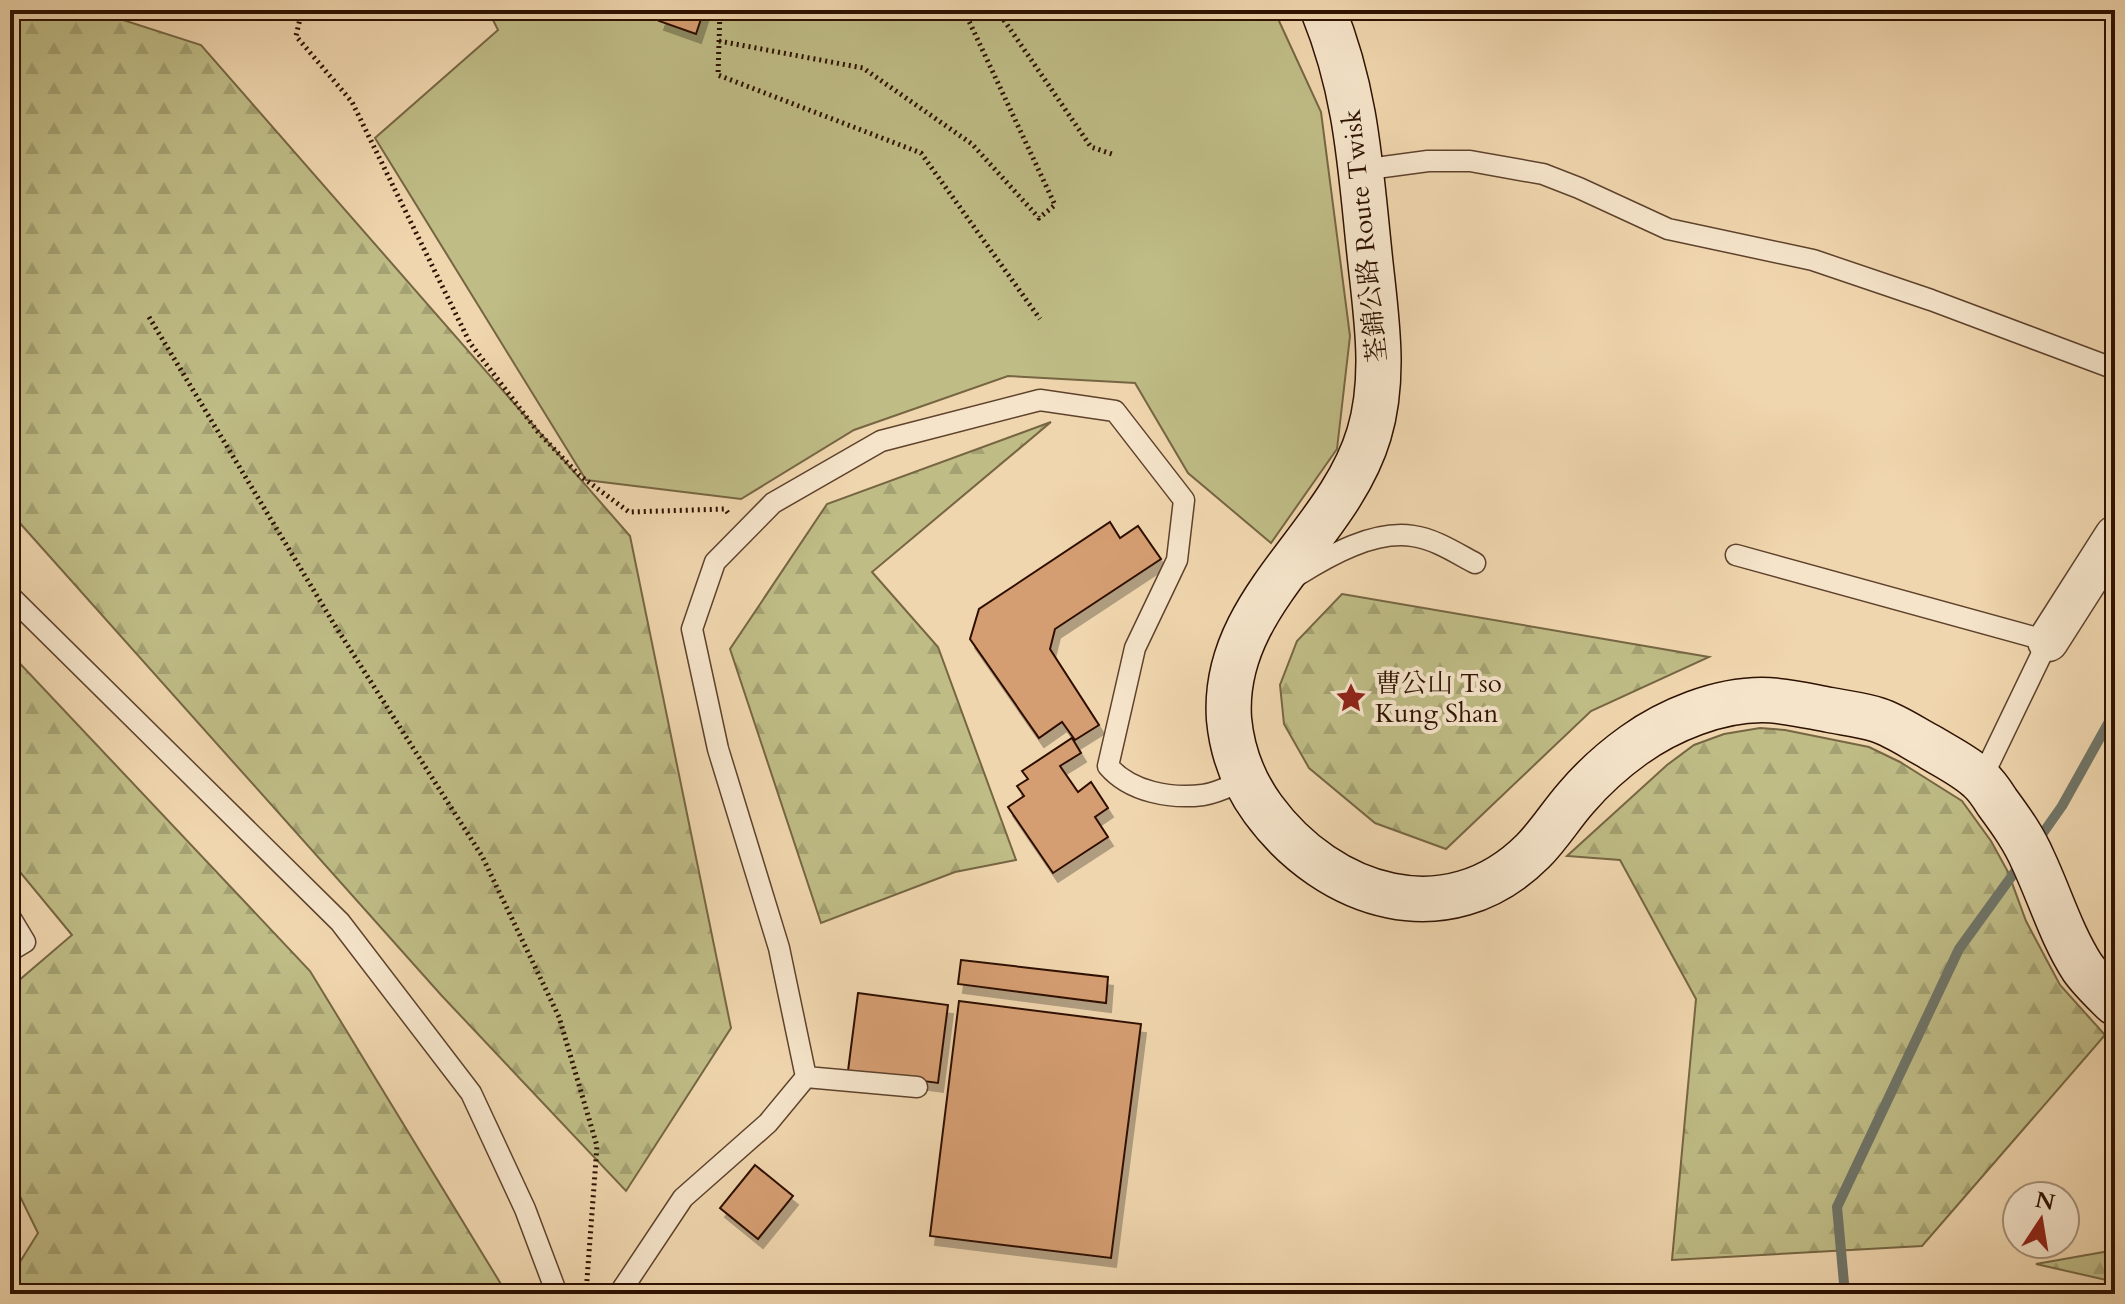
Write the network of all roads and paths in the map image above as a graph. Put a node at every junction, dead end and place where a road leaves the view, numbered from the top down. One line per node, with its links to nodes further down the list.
1 (302, 10): 12 (path)
2 (720, 10): 6 (path)
3 (972, 10): 6 (path)
4 (997, 10): 7 (path)
5 (1323, 10): 8 (main road, 荃錦公路 Route Twisk)
6 (719, 41): 10 (path)
7 (1115, 155)
8 (1361, 170): 11 (lane); 16 (main road, 荃錦公路 Route Twisk)
9 (149, 317): 27 (path)
10 (1040, 319)
11 (2115, 369)
12 (735, 521)
13 (2115, 536): 18 (street)
14 (1736, 555): 18 (lane)
15 (1475, 563): 16 (lane)
16 (1270, 592): 19 (main road, 荃錦公路 Route Twisk)
17 (10, 596): 26 (lane)
18 (2048, 641): 20 (lane)
19 (1246, 779): 20 (main road, 荃錦公路 Route Twisk); 24 (lane)
20 (1981, 780): 23 (main road, 荃錦公路 Route Twisk)
21 (10, 917): 22 (lane)
22 (10, 951)
23 (2115, 1003)
24 (806, 1077): 25 (lane); 28 (lane)
25 (917, 1087)
26 (557, 1294)
27 (586, 1294)
28 (619, 1294)

